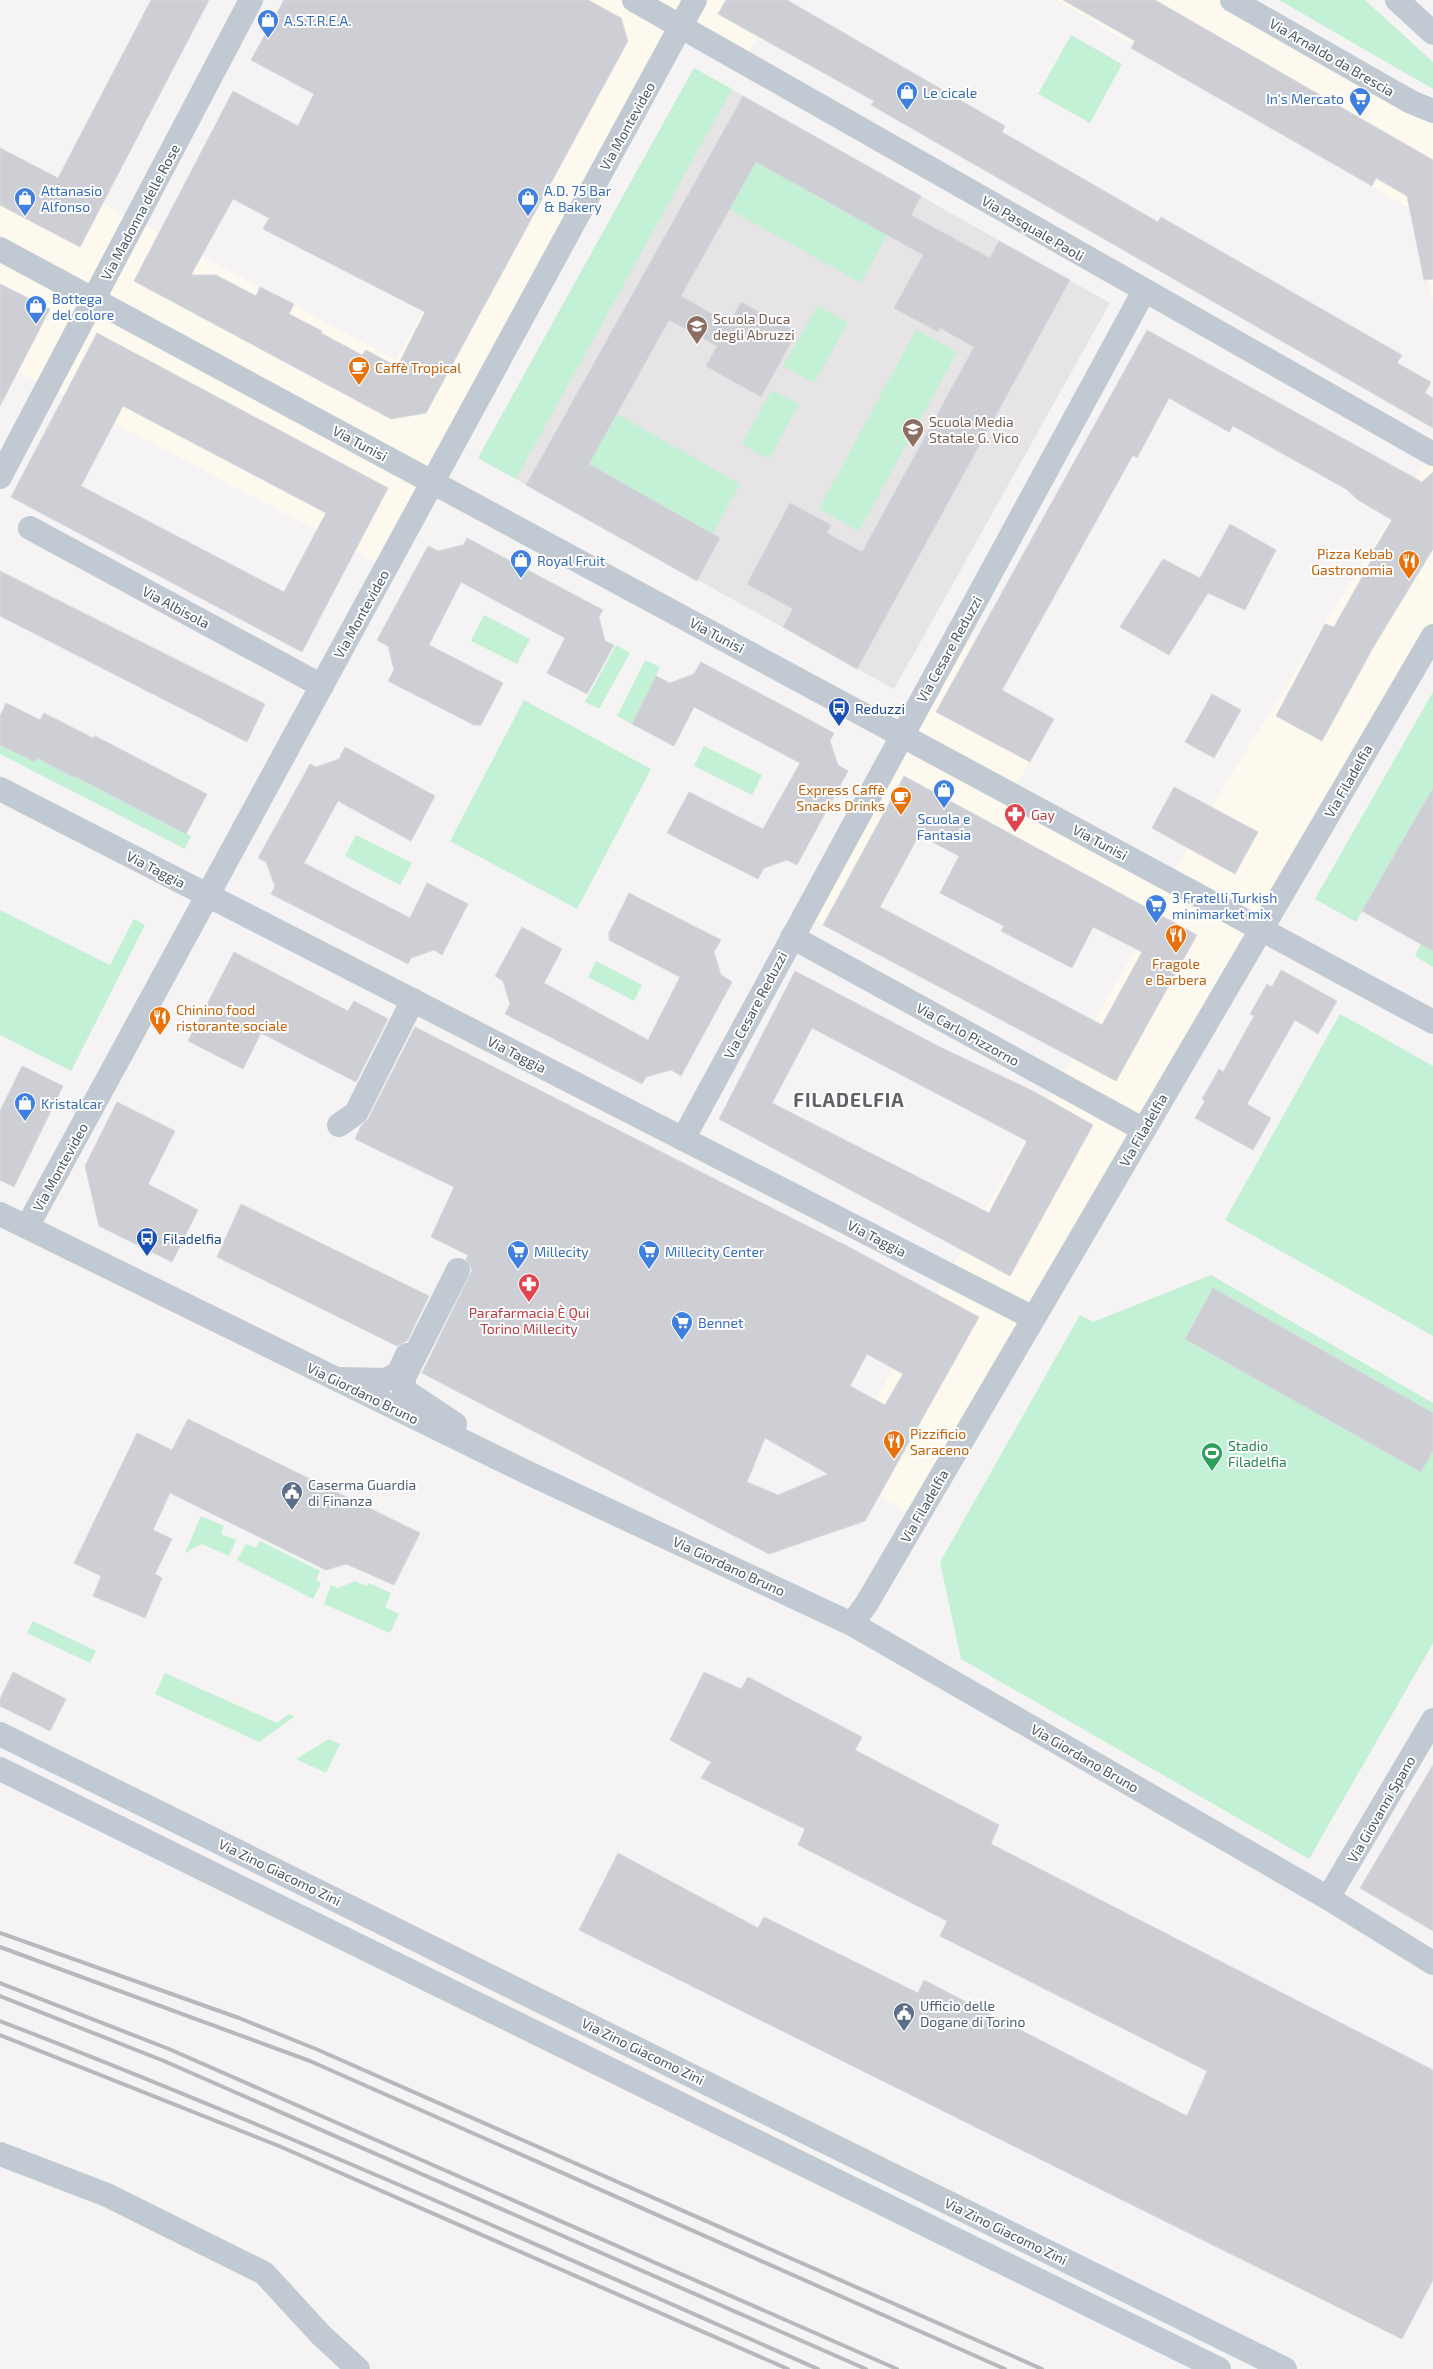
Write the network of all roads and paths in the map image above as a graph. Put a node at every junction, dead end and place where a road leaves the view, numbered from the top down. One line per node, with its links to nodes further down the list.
1 (251, 0): 11 (street, Via Madonna delle Rose)
2 (634, 0): 6 (street, Via Pasquale Paoli)
3 (695, 0): 6 (street, Via Montevideo)
4 (1232, 0): 8 (street, Via Arnaldo da Brescia)
5 (1397, 0): 7 (street)
6 (681, 27): 10 (street, Via Pasquale Paoli); 14 (street, Via Montevideo)
7 (1433, 33)
8 (1433, 111)
9 (0, 249): 11 (street, Via Tunisi)
10 (1144, 291): 12 (street, Via Pasquale Paoli); 18 (street, Via Cesare Reduzzi)
11 (93, 300): 13 (street, Via Madonna delle Rose); 14 (street, Via Tunisi)
12 (1433, 454)
13 (0, 477)
14 (433, 482): 17 (street, Via Montevideo); 18 (street, Via Tunisi)
15 (30, 528): 17 (street, Via Albisola)
16 (1430, 646): 21 (street, Via Filadelfia)
17 (322, 686): 20 (street, Via Montevideo)
18 (902, 735): 21 (street, Via Tunisi); 22 (street, Via Cesare Reduzzi)
19 (0, 789): 20 (street, Via Taggia)
20 (208, 896): 23 (street, Via Taggia); 29 (street, Via Montevideo)
21 (1261, 930): 24 (street, Via Tunisi); 26 (street, Via Filadelfia)
22 (792, 937): 26 (street, Via Carlo Pizzorno); 27 (street, Via Cesare Reduzzi)
23 (413, 1000): 25 (street); 27 (street, Via Taggia)
24 (1433, 1022)
25 (339, 1125)
26 (1144, 1130): 30 (street, Via Filadelfia)
27 (683, 1139): 30 (street, Via Taggia)
28 (0, 1214): 29 (street, Via Giordano Bruno)
29 (27, 1227): 31 (street, Via Giordano Bruno)
30 (1033, 1318): 33 (street, Via Filadelfia)
31 (333, 1378): 32 (street, Via Giordano Bruno); 32 (street)
32 (468, 1444): 33 (street, Via Giordano Bruno)
33 (852, 1624): 37 (street, Via Giordano Bruno)
34 (1433, 1720): 37 (street, Via Giovanni Spano)
35 (0, 1734): 42 (street, Via Zino Giacomo Zini)
36 (0, 1768): 41 (street, Via Zino Giacomo Zini)
37 (1328, 1898): 38 (street, Via Giordano Bruno)
38 (1433, 1963)
39 (0, 2154): 40 (street)
40 (358, 2369)
41 (1219, 2369)
42 (1285, 2369)

